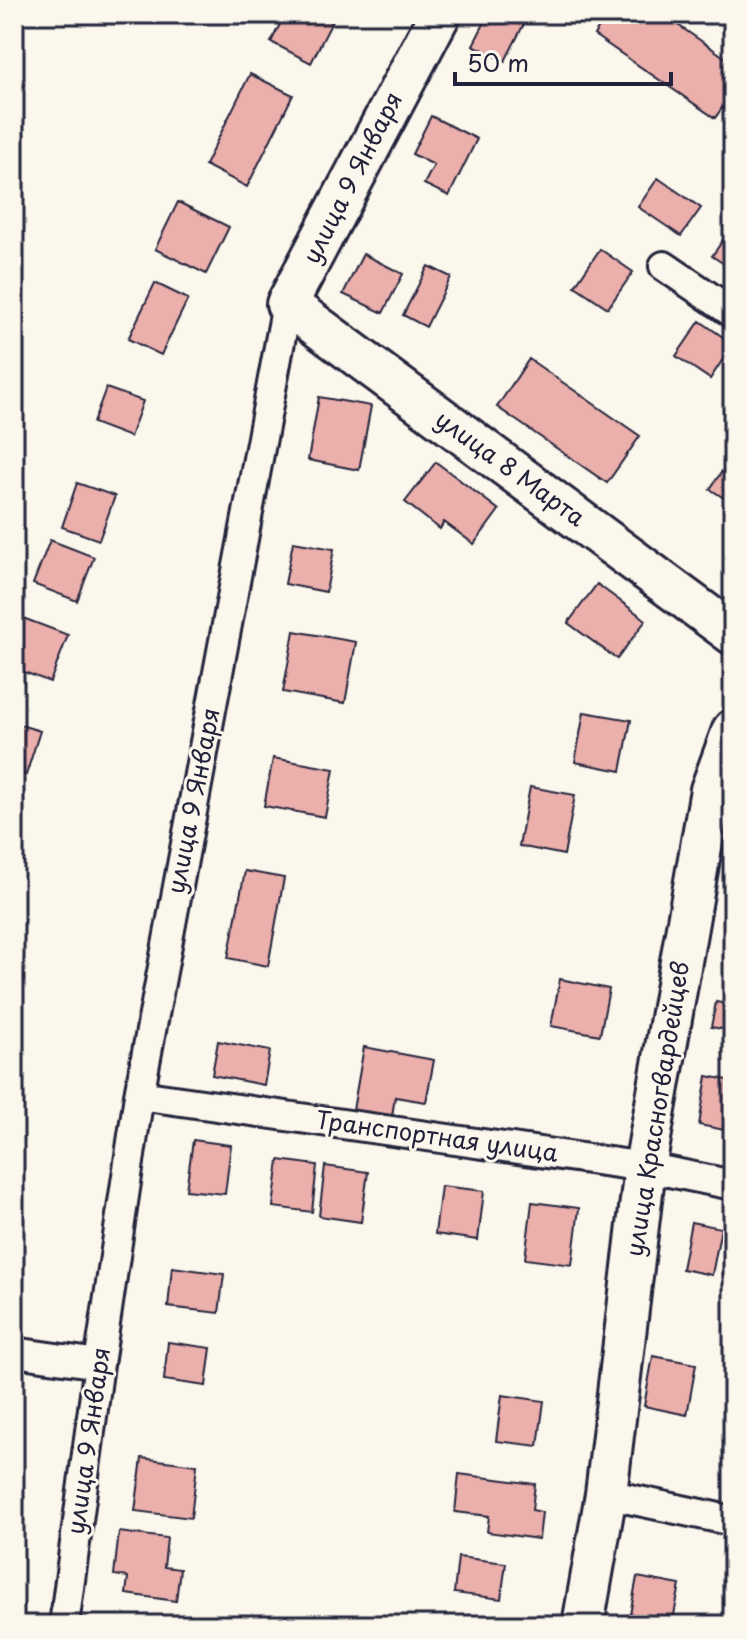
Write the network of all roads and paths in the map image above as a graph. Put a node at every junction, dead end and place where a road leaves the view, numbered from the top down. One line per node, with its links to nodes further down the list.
1 (440, 14): 3 (street, улица 9 Января)
2 (664, 266): 4 (street)
3 (287, 304): 5 (street, улица 8 Марта); 7 (street, улица 9 Января)
4 (733, 313)
5 (733, 634)
6 (733, 730): 8 (street, улица Красногвардейцев)
7 (139, 1095): 8 (street, Транспортная улица); 11 (street, улица 9 Января)
8 (645, 1167): 9 (street, Транспортная улица); 12 (street, улица Красногвардейцев)
9 (733, 1185)
10 (14, 1352): 11 (street)
11 (99, 1364): 14 (street, улица 9 Января)
12 (606, 1494): 13 (street); 15 (street, улица Красногвардейцев)
13 (733, 1521)
14 (64, 1625)
15 (583, 1625)

